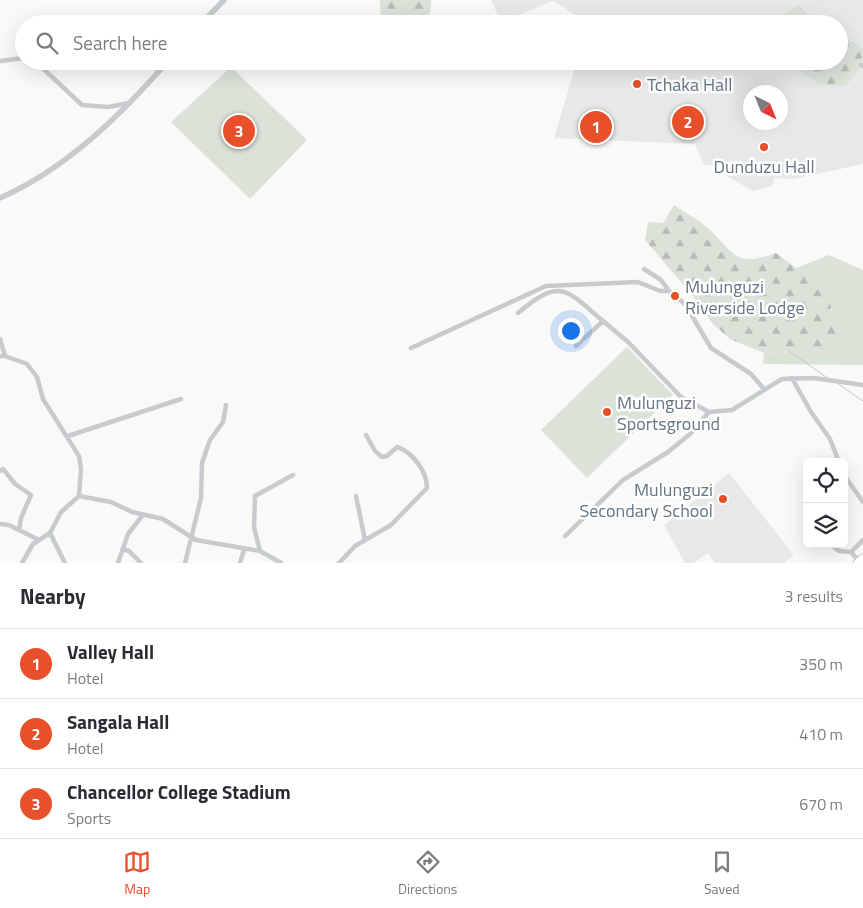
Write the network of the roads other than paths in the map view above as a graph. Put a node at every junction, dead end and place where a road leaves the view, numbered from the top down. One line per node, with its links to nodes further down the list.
1 (224, 0): 2 (street)
2 (210, 15)
3 (15, 59): 4 (street)
4 (0, 61)
5 (45, 70): 7 (street)
6 (160, 70): 7 (street)
7 (133, 102): 8 (street)
8 (0, 198)
9 (644, 269): 10 (street)
10 (670, 291): 15 (street); 19 (street)
11 (518, 313): 12 (street)
12 (603, 321): 14 (street); 22 (street)
13 (0, 339): 16 (street)
14 (576, 346)
15 (412, 348)
16 (2, 356): 24 (street)
17 (792, 378): 18 (street); 19 (street); 25 (street)
18 (863, 385)
19 (764, 389): 22 (street)
20 (181, 399): 24 (street)
21 (226, 405): 37 (street)
22 (709, 412): 36 (street)
23 (366, 435): 39 (street)
24 (68, 436): 29 (street)
25 (837, 458)
26 (1, 469): 34 (street)
27 (293, 475): 44 (street)
28 (848, 481): 31 (street)
29 (79, 496): 32 (street); 35 (street)
30 (356, 496): 39 (street)
31 (863, 502)
32 (142, 516): 37 (street); 42 (street)
33 (0, 524): 34 (street)
34 (19, 530): 38 (street)
35 (50, 533): 38 (street); 48 (street)
36 (565, 536)
37 (192, 538): 43 (street); 51 (street)
38 (39, 540): 47 (street)
39 (365, 540): 54 (street)
40 (863, 540): 45 (street)
41 (835, 548): 45 (street)
42 (123, 549): 49 (street); 50 (street)
43 (244, 550): 44 (street); 52 (street)
44 (260, 551): 53 (street)
45 (851, 552): 46 (street)
46 (860, 561)
47 (22, 563)
48 (66, 563)
49 (118, 563)
50 (141, 563)
51 (185, 563)
52 (240, 563)
53 (280, 563)
54 (339, 563)

